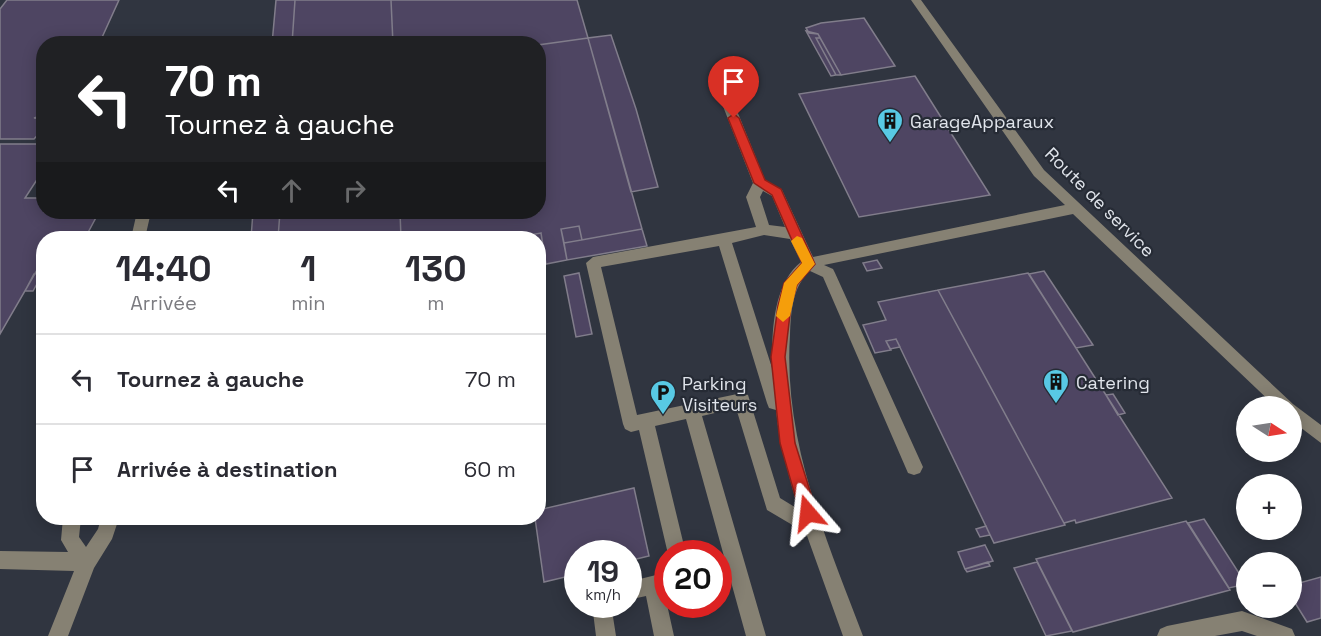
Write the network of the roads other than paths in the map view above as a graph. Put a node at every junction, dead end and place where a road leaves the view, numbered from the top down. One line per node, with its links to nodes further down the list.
1 (916, 0): 4 (street, Route de service)
2 (725, 96): 3 (street)
3 (760, 183): 5 (street); 6 (street)
4 (1076, 208): 8 (street); 9 (street, Route de service)
5 (764, 230): 6 (street); 7 (street)
6 (795, 234): 8 (street)
7 (724, 240): 12 (street); 14 (street)
8 (809, 264): 14 (street); 15 (street)
9 (1275, 396)
10 (692, 410): 12 (street); 18 (street); 27 (street)
11 (1302, 419): 13 (street)
12 (645, 420): 19 (street)
13 (1321, 435)
14 (788, 443): 18 (street)
15 (914, 467)
16 (71, 525): 21 (street)
17 (108, 525): 21 (street)
18 (813, 527): 28 (street)
19 (674, 540)
20 (0, 560): 21 (street)
21 (87, 562): 24 (street)
22 (603, 618): 25 (street)
23 (663, 618): 26 (street)
24 (58, 636)
25 (606, 636)
26 (664, 636)
27 (756, 636)
28 (853, 636)
29 (1167, 636): 30 (street)
30 (1285, 636)

